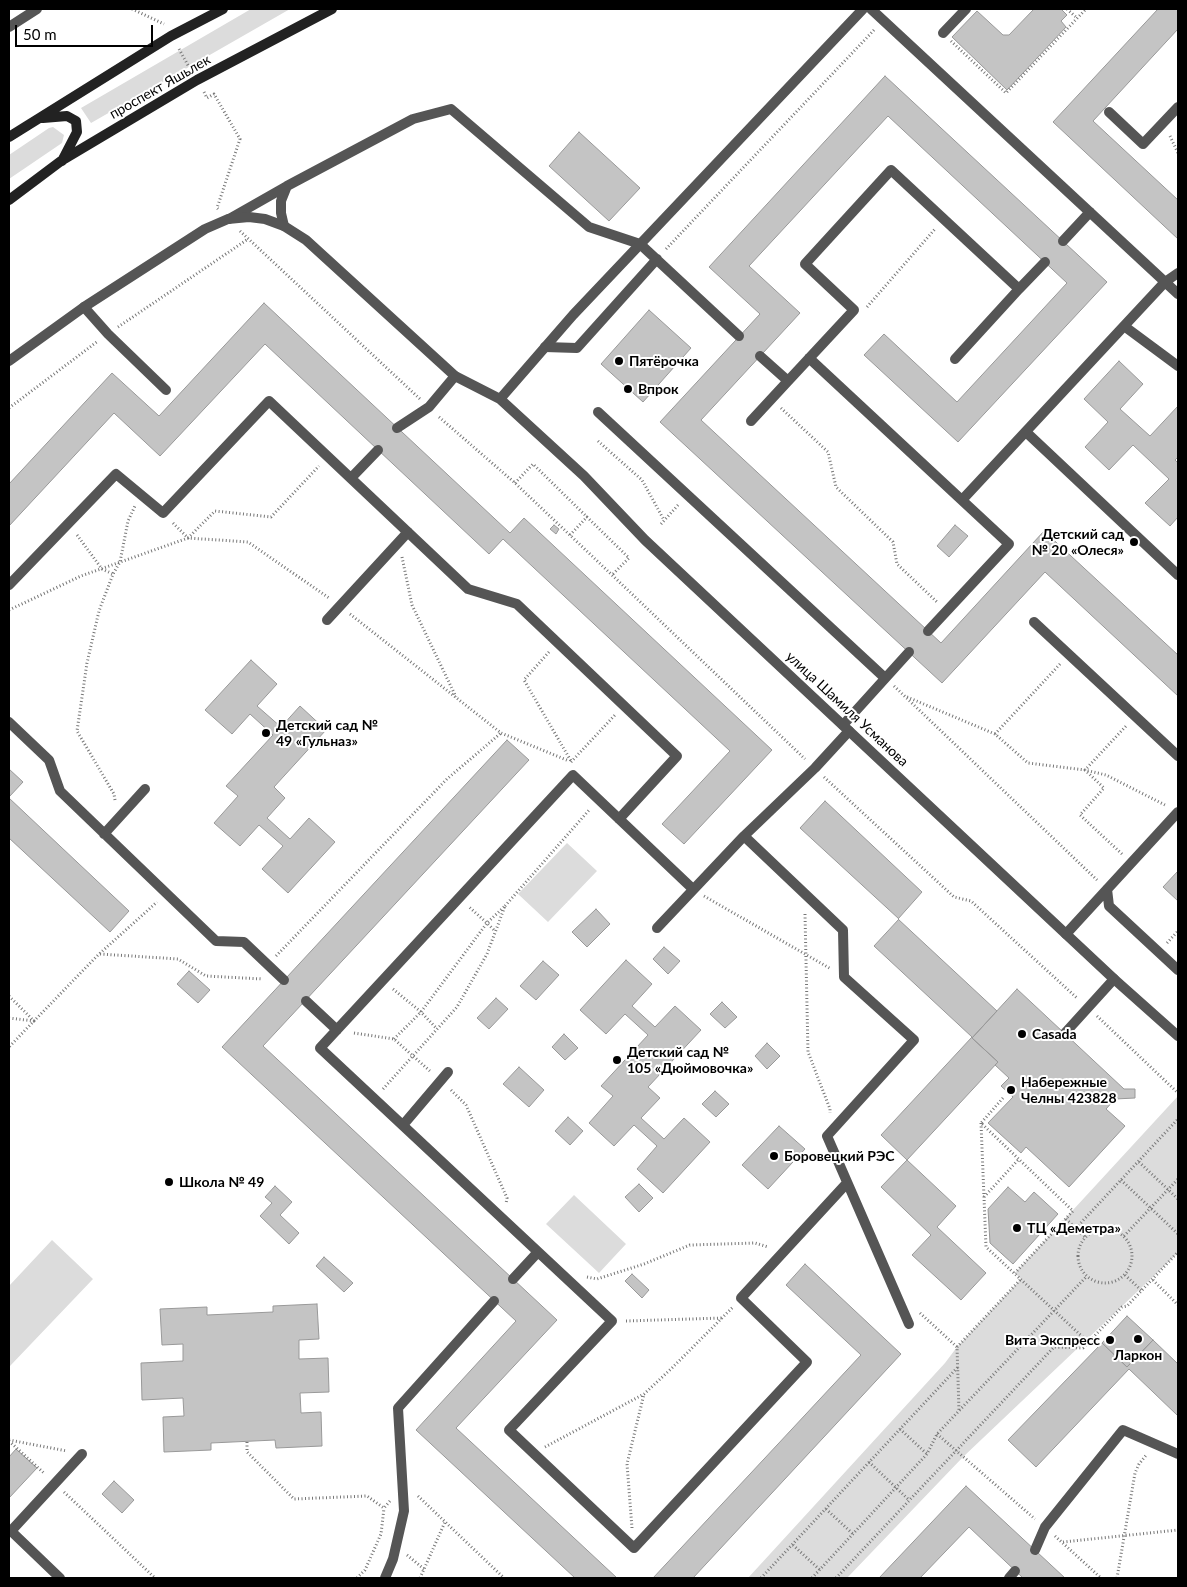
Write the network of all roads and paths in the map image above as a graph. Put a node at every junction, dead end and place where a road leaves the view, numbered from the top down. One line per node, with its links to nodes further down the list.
1 (37, 9): 12 (street)
2 (132, 9): 11 (path)
3 (222, 9): 20 (main road)
4 (332, 9): 22 (main road, проспект Яшьлек)
5 (863, 9): 31 (street)
6 (871, 9): 26 (street)
7 (966, 9): 14 (street)
8 (1067, 9): 10 (path)
9 (1086, 9): 10 (path)
10 (1077, 18): 14 (path)
11 (165, 24)
12 (9, 27)
13 (876, 28): 32 (path)
14 (943, 33)
15 (179, 49): 16 (path)
16 (189, 67)
17 (202, 89): 25 (path)
18 (1178, 107): 19 (street)
19 (1109, 112)
20 (40, 118): 21 (main road); 22 (main road)
21 (9, 137)
22 (61, 162): 24 (main road, проспект Яшьлек)
23 (287, 186): 27 (street); 29 (street); 31 (street)
24 (9, 200)
25 (217, 208)
26 (1090, 212): 30 (street); 35 (street)
27 (228, 219): 29 (street, улица Шамиля Усманова); 38 (street)
28 (944, 219): 36 (street); 39 (path); 39 (street)
29 (284, 226): 50 (street, улица Шамиля Усманова)
30 (1064, 241)
31 (640, 244): 32 (street); 44 (street)
32 (657, 260): 42 (street); 44 (street)
33 (1045, 262): 36 (street)
34 (1178, 273): 35 (street)
35 (1165, 282): 37 (street); 40 (street)
36 (1019, 289): 47 (street)
37 (1178, 294)
38 (84, 307): 48 (street); 52 (street)
39 (854, 310): 46 (street)
40 (1124, 326): 49 (street); 60 (street)
41 (112, 331): 55 (path)
42 (739, 336)
43 (104, 337): 56 (path)
44 (545, 347): 53 (street)
45 (760, 356): 51 (street)
46 (809, 358): 51 (street); 68 (street)
47 (955, 359)
48 (9, 361)
49 (1178, 366)
50 (455, 376): 53 (street, улица Шамиля Усманова); 55 (street)
51 (788, 381): 54 (street)
52 (166, 390)
53 (500, 399): 99 (street, улица Шамиля Усманова)
54 (772, 399): 58 (street); 86 (path)
55 (429, 407): 59 (street); 65 (path)
56 (9, 408)
57 (598, 412): 67 (street)
58 (751, 421)
59 (397, 428)
60 (1026, 432): 68 (street); 82 (street)
61 (598, 440): 71 (path)
62 (378, 450): 64 (street)
63 (328, 456): 64 (street); 69 (street); 76 (path)
64 (351, 478): 74 (street)
65 (515, 483): 70 (path); 75 (path)
66 (140, 494): 69 (street); 73 (street); 78 (path)
67 (687, 496): 71 (path); 93 (street)
68 (962, 500): 86 (street)
69 (163, 513): 76 (path)
70 (587, 517): 75 (path); 81 (path)
71 (664, 520): 72 (path)
72 (661, 524)
73 (66, 525): 79 (path); 83 (street)
74 (408, 532): 77 (street); 90 (street)
75 (570, 535): 81 (path)
76 (188, 538): 78 (path); 84 (path)
77 (399, 542): 84 (street); 95 (path)
78 (120, 562): 79 (path); 80 (path)
79 (102, 568): 80 (path); 85 (path)
80 (113, 574): 110 (path)
81 (612, 575): 104 (path)
82 (1178, 575)
83 (9, 585)
84 (340, 606): 87 (street); 95 (path)
85 (9, 610)
86 (946, 611): 89 (street)
87 (327, 620)
88 (1034, 622): 92 (street)
89 (928, 631)
90 (558, 643): 96 (street); 103 (path)
91 (909, 652): 93 (street)
92 (1069, 654): 97 (street); 101 (path)
93 (885, 678): 94 (path); 99 (street)
94 (903, 696): 101 (path); 116 (path)
95 (456, 698): 100 (path)
96 (624, 706): 103 (path); 111 (street)
97 (1135, 716): 102 (street); 105 (path)
98 (9, 722): 112 (street)
99 (846, 728): 104 (street); 124 (street, улица Шамиля Усманова)
100 (501, 733): 103 (path); 127 (path)
101 (995, 734): 105 (path)
102 (1178, 756)
103 (571, 762): 106 (path)
104 (815, 768): 113 (street); 135 (path)
105 (1085, 770): 109 (path); 114 (path)
106 (573, 775): 108 (street); 119 (street)
107 (145, 789): 110 (street)
108 (599, 800): 111 (street); 120 (path)
109 (1174, 810): 114 (street)
110 (118, 818): 112 (street)
111 (619, 819): 115 (street)
112 (104, 834): 117 (street)
113 (744, 836): 115 (street); 118 (street)
114 (1131, 863): 116 (street)
115 (693, 889): 122 (street); 126 (path)
116 (1107, 889): 124 (street); 128 (street)
117 (166, 894): 125 (path); 127 (street)
118 (805, 894): 126 (path); 129 (street)
119 (459, 897): 121 (path); 132 (street)
120 (505, 906): 121 (path); 123 (path)
121 (487, 924): 123 (path); 136 (path)
122 (657, 928)
123 (495, 931): 139 (path)
124 (1066, 934): 130 (street, улица Шамиля Усманова)
125 (100, 954): 131 (path); 138 (path)
126 (806, 955): 129 (path); 154 (path)
127 (267, 964): 131 (street)
128 (1178, 970)
129 (844, 977): 154 (street)
130 (1114, 979): 135 (street); 142 (street, улица Шамиля Усманова)
131 (284, 980)
132 (382, 981): 136 (path); 140 (street)
133 (9, 996): 138 (path)
134 (306, 1001): 140 (street)
135 (1088, 1008): 141 (street); 148 (path)
136 (421, 1012): 139 (path); 143 (path)
137 (9, 1018): 138 (path)
138 (34, 1020): 144 (path)
139 (437, 1029): 145 (path)
140 (336, 1030): 143 (path); 150 (street)
141 (1065, 1033)
142 (1178, 1036)
143 (394, 1039): 145 (path)
144 (9, 1047)
145 (413, 1055): 147 (path); 150 (path)
146 (448, 1072): 147 (street)
147 (441, 1081): 153 (street); 164 (path)
148 (1178, 1093)
149 (1003, 1098): 152 (path)
150 (374, 1099): 153 (street)
151 (1178, 1119): 156 (path)
152 (981, 1123): 155 (path); 161 (path)
153 (402, 1125): 164 (street)
154 (827, 1136): 159 (street)
155 (1019, 1159): 161 (path); 165 (path)
156 (1139, 1162): 158 (path); 160 (path)
157 (1178, 1179): 160 (path)
158 (1121, 1180): 163 (path); 166 (path)
159 (847, 1183): 171 (street); 186 (street)
160 (1168, 1190): 162 (path); 163 (path)
161 (984, 1197): 173 (path)
162 (1178, 1199)
163 (1151, 1208): 167 (path); 168 (path)
164 (503, 1219): 170 (street)
165 (1066, 1219): 166 (path); 173 (path)
166 (1076, 1228): 169 (path)
167 (1178, 1234)
168 (1124, 1236): 169 (path); 175 (path)
169 (1085, 1237): 176 (path)
170 (538, 1252): 174 (street); 177 (street)
171 (783, 1252): 174 (path); 216 (street)
172 (1178, 1252): 179 (path)
173 (1015, 1273): 178 (path)
174 (561, 1274): 185 (street)
175 (1125, 1274): 176 (path); 180 (path)
176 (1087, 1276): 184 (path)
177 (513, 1279)
178 (1021, 1279): 184 (path); 188 (path)
179 (1152, 1280): 180 (path); 182 (path)
180 (1142, 1291): 187 (path)
181 (494, 1301): 204 (street)
182 (1178, 1305)
183 (914, 1308): 188 (path)
184 (1054, 1310): 187 (path); 191 (path)
185 (612, 1321): 190 (path); 198 (street)
186 (909, 1324)
187 (1088, 1342): 197 (path)
188 (957, 1347): 189 (path)
189 (958, 1367): 191 (path); 192 (path)
190 (644, 1394): 198 (path); 216 (path)
191 (959, 1411): 193 (path)
192 (900, 1429): 201 (path); 202 (path)
193 (937, 1434): 197 (path); 201 (path)
194 (9, 1440): 199 (path); 203 (path)
195 (247, 1442): 207 (path)
196 (1155, 1444): 200 (street); 210 (street); 213 (path)
197 (955, 1451): 206 (path); 210 (path)
198 (534, 1453): 216 (street)
199 (82, 1454): 203 (street)
200 (1178, 1454)
201 (926, 1456): 205 (path)
202 (869, 1462): 205 (path); 208 (path)
203 (56, 1484): 219 (street); 220 (path)
204 (403, 1485): 207 (path); 209 (path); 222 (street)
205 (896, 1488): 206 (path); 212 (path)
206 (909, 1500): 227 (path)
207 (384, 1508): 221 (path)
208 (826, 1509): 212 (path); 215 (path)
209 (445, 1522): 223 (path); 224 (path)
210 (1045, 1527): 214 (path); 217 (street)
211 (1178, 1530): 213 (path)
212 (853, 1534): 218 (path)
213 (1124, 1536): 214 (path); 229 (path)
214 (1063, 1542): 228 (path)
215 (792, 1545): 218 (path); 225 (path)
216 (634, 1548)
217 (1035, 1550)
218 (820, 1570): 226 (path)
219 (60, 1578)
220 (155, 1578)
221 (357, 1578)
222 (385, 1578)
223 (420, 1578)
224 (504, 1578)
225 (761, 1578)
226 (812, 1578)
227 (836, 1578)
228 (1101, 1578)
229 (1117, 1578)

